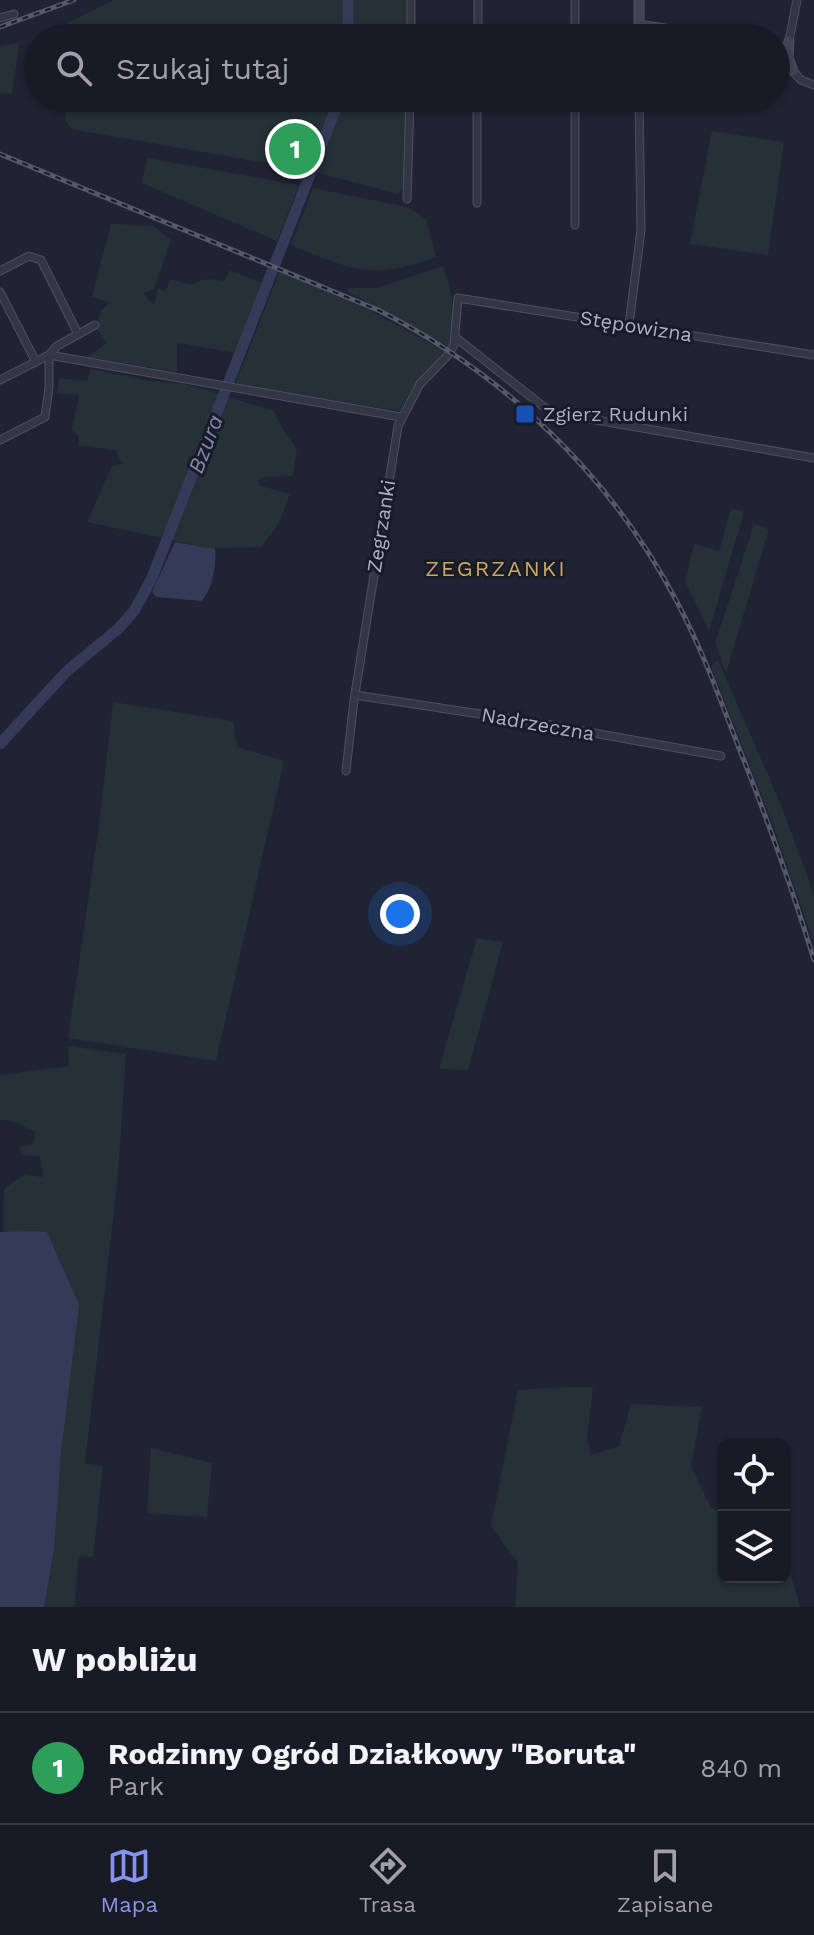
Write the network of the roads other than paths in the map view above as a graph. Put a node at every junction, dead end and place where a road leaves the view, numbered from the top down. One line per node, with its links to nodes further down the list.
1 (411, 0): 8 (street)
2 (478, 0): 9 (street)
3 (575, 0): 10 (street)
4 (639, 0): 11 (street)
5 (797, 0): 12 (street)
6 (14, 14): 7 (street)
7 (0, 18)
8 (411, 24)
9 (478, 24)
10 (575, 24)
11 (639, 24)
12 (790, 42)
13 (790, 54): 14 (street)
14 (793, 71): 15 (street)
15 (814, 85)
16 (410, 112): 20 (street)
17 (477, 112): 21 (street)
18 (575, 112): 22 (street)
19 (639, 112): 27 (street)
20 (407, 199)
21 (477, 203)
22 (575, 225)
23 (0, 271): 28 (street)
24 (0, 292): 32 (street)
25 (458, 298): 27 (street, Stępowizna); 29 (street, Zegrzanki)
26 (95, 325): 28 (street)
27 (629, 325): 31 (street, Stępowizna)
28 (78, 334): 30 (street)
29 (455, 337): 34 (street, Zegrzanki); 36 (street)
30 (49, 355): 32 (street); 34 (street); 35 (street)
31 (814, 355)
32 (36, 362): 33 (street)
33 (0, 380)
34 (401, 417): 37 (street, Zegrzanki)
35 (0, 440)
36 (814, 458)
37 (355, 695): 38 (street, Nadrzeczna); 39 (street, Zegrzanki)
38 (721, 756)
39 (346, 771)

